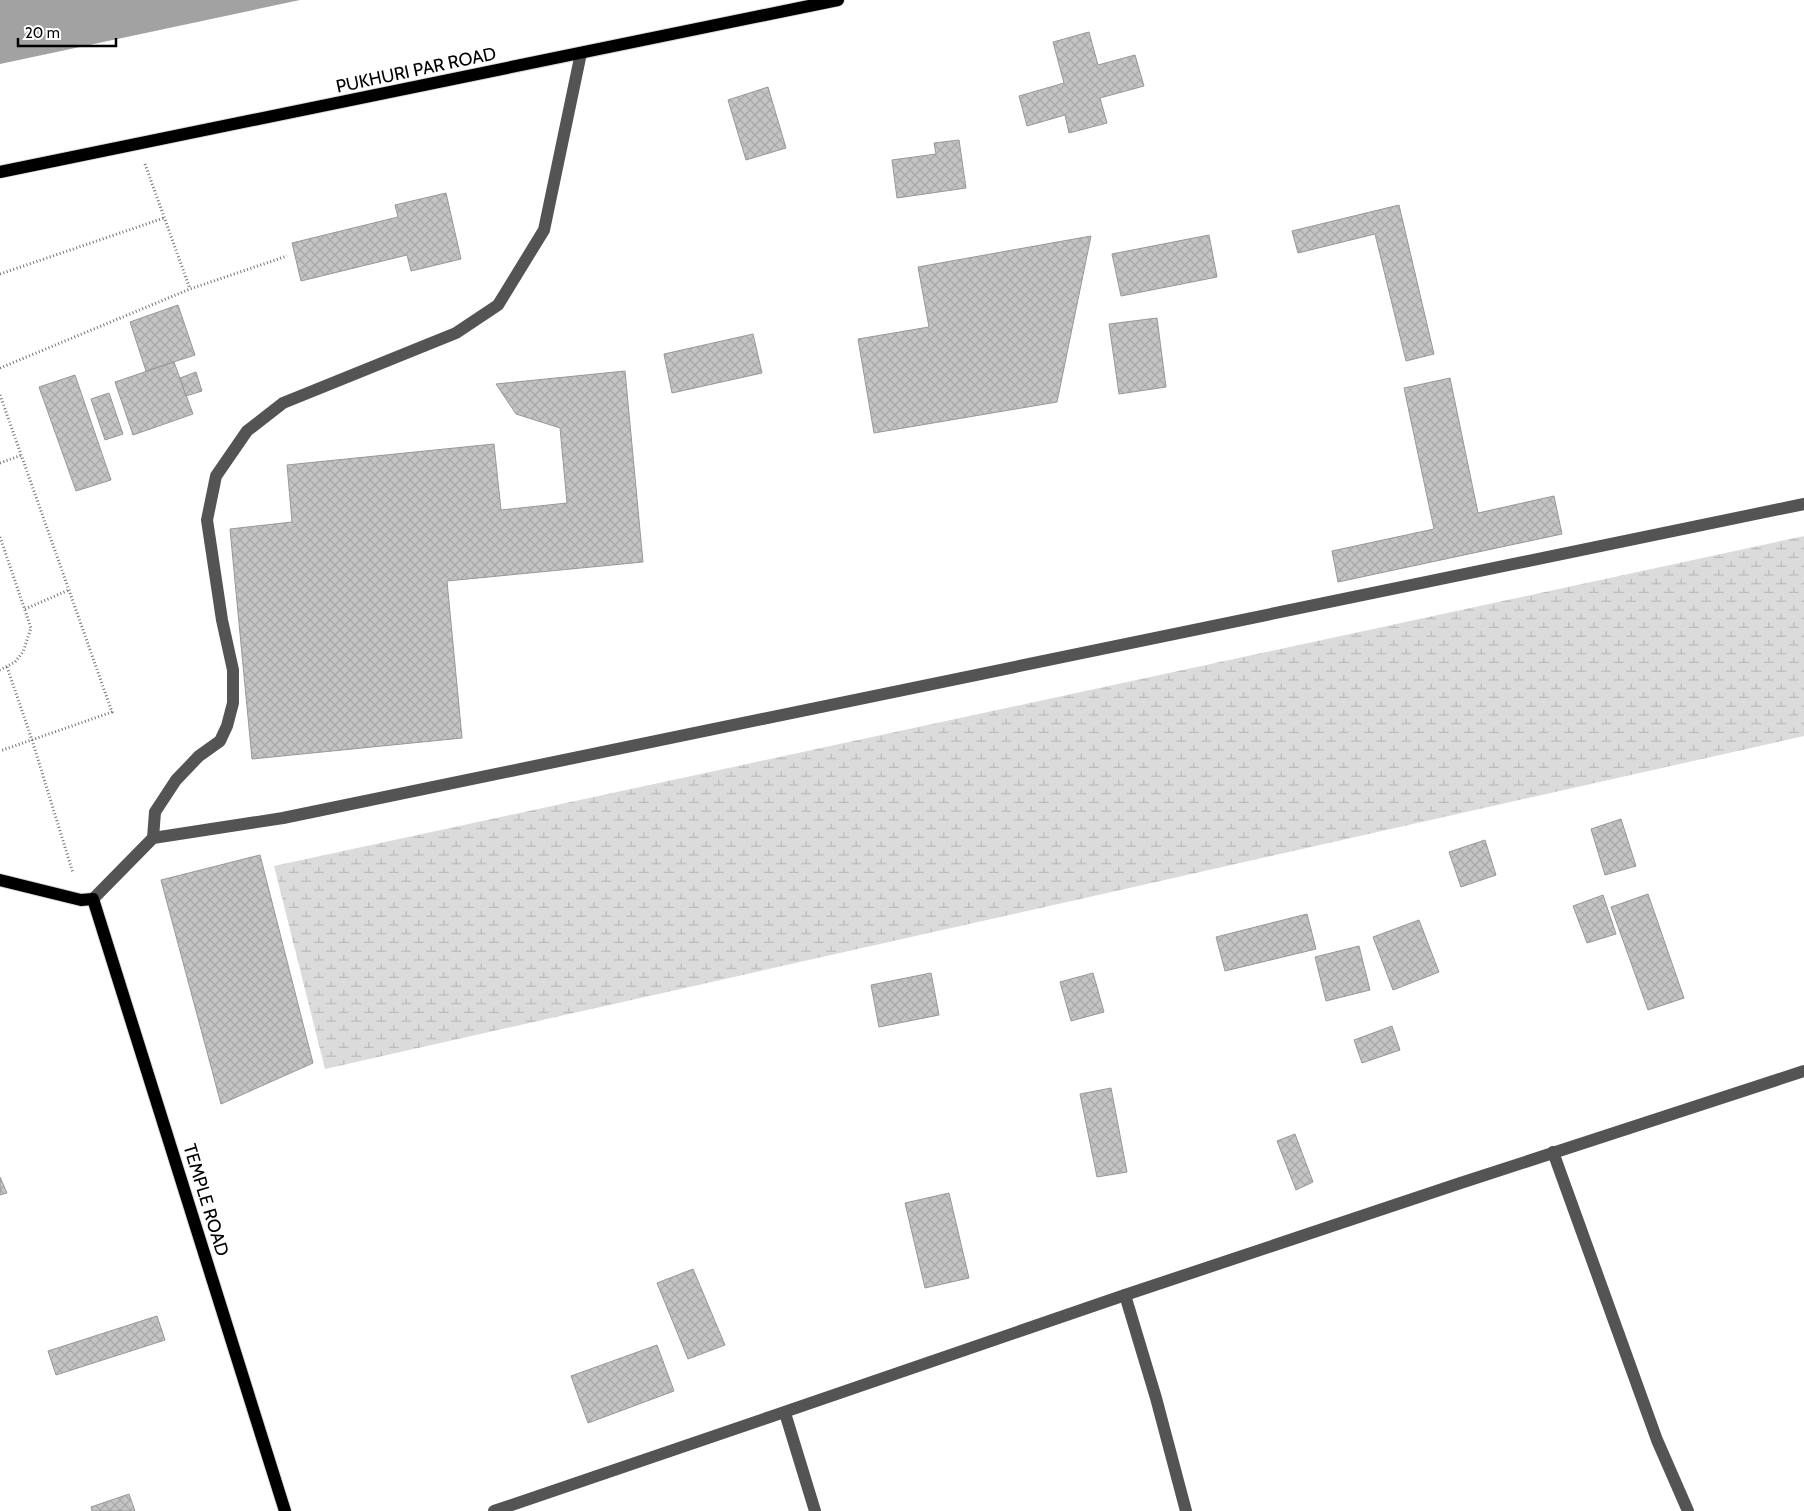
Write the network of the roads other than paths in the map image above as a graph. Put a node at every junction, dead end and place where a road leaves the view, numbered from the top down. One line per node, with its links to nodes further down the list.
1 (838, 0): 2 (main road, PUKHURI PAR ROAD)
2 (582, 53): 3 (main road, PUKHURI PAR ROAD); 5 (street)
3 (0, 172)
4 (1804, 504): 5 (street)
5 (153, 838): 7 (street)
6 (0, 880): 7 (main road)
7 (87, 899): 12 (main road, TEMPLE ROAD)
8 (1804, 1071): 9 (street)
9 (1552, 1152): 10 (street); 16 (street)
10 (1125, 1295): 11 (street); 15 (street)
11 (784, 1413): 13 (street); 14 (street)
12 (285, 1511)
13 (494, 1511)
14 (815, 1511)
15 (1186, 1511)
16 (1688, 1511)

